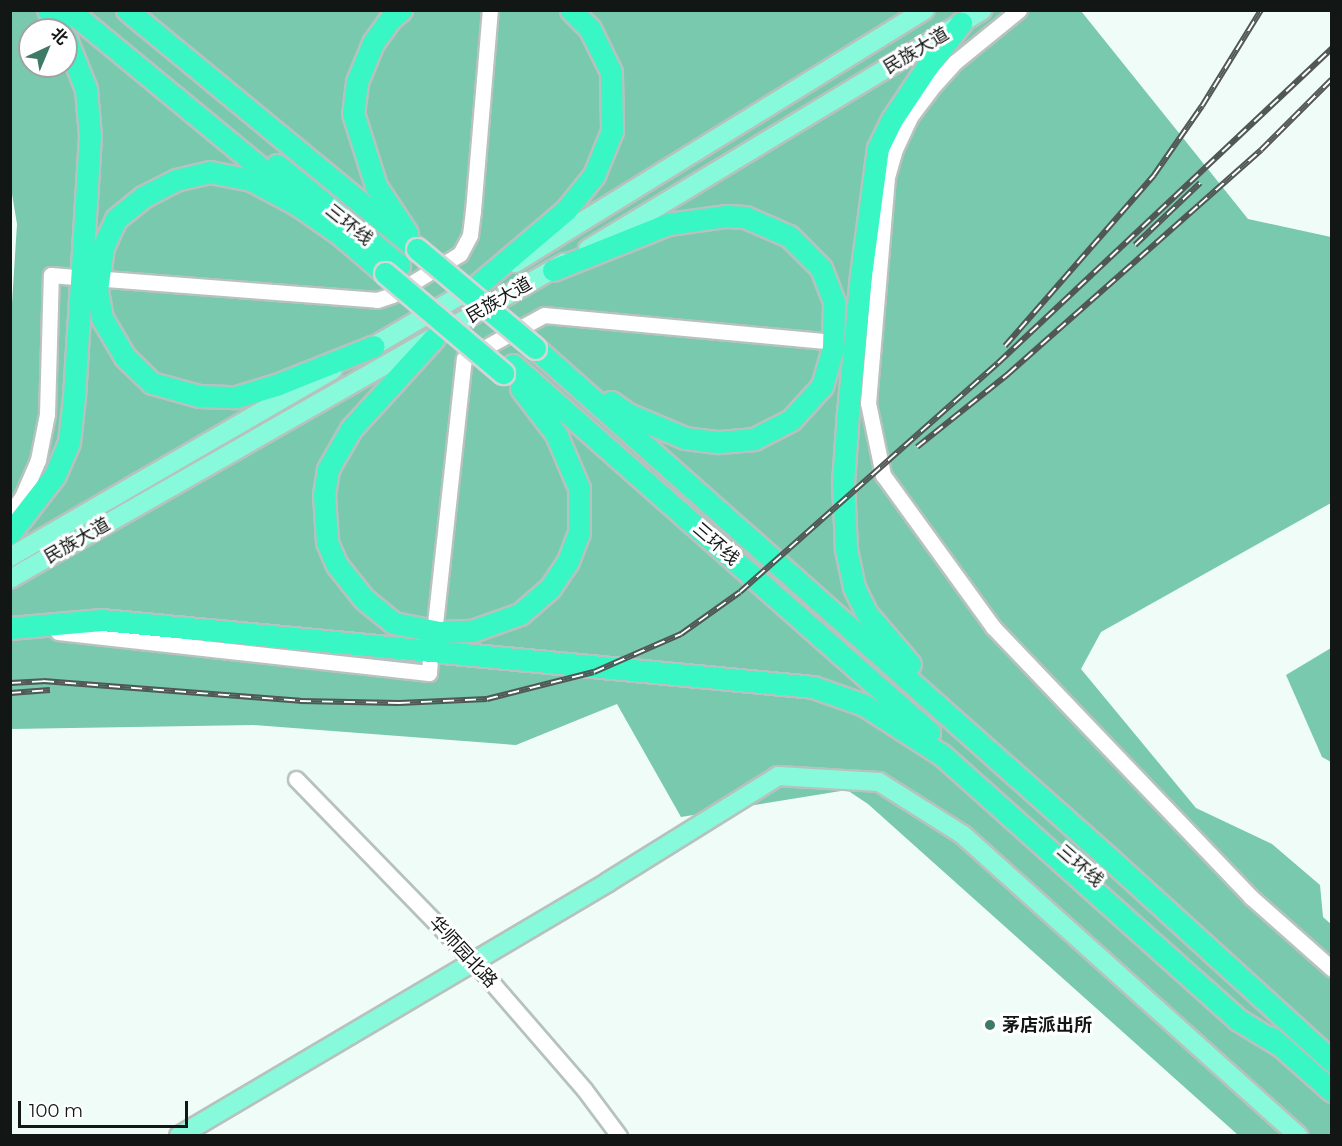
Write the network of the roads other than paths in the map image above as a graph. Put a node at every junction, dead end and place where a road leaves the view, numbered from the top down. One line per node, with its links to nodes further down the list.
1 (69, 10): 12 (highway)
2 (88, 10): 14 (highway, 三环线)
3 (127, 10): 13 (highway, 三环线)
4 (401, 10): 13 (highway)
5 (490, 10): 17 (street)
6 (571, 10): 18 (highway)
7 (924, 10): 18 (main road, 民族大道)
8 (982, 10): 10 (main road, 民族大道)
9 (1019, 10): 37 (street)
10 (962, 23): 15 (main road, 民族大道); 35 (highway)
11 (78, 69): 26 (highway)
12 (346, 239): 14 (highway); 21 (highway)
13 (417, 249): 22 (highway, 三环线, bridge)
14 (392, 269): 23 (highway, 三环线)
15 (553, 270): 19 (main road, 民族大道); 22 (highway)
16 (75, 277): 25 (street)
17 (106, 279)
18 (474, 288): 21 (main road, 民族大道)
19 (434, 338): 24 (highway); 28 (main road, 民族大道)
20 (826, 341): 29 (street)
21 (374, 346): 27 (main road, 民族大道)
22 (535, 348): 35 (highway, 三环线)
23 (508, 369): 24 (highway); 38 (highway, 三环线)
24 (521, 388): 33 (highway)
25 (10, 513)
26 (10, 533)
27 (10, 557)
28 (10, 579)
29 (435, 624)
30 (10, 628): 33 (highway)
31 (10, 636): 32 (street)
32 (430, 659)
33 (942, 755): 38 (highway)
34 (296, 779): 36 (street, 华师园北路)
35 (1110, 859): 39 (highway, 三环线)
36 (474, 962): 41 (main road); 42 (street, 华师园北路); 43 (main road)
37 (1332, 969)
38 (1281, 1046): 40 (highway, 三环线)
39 (1332, 1061)
40 (1332, 1091)
41 (179, 1136)
42 (619, 1136)
43 (1299, 1136)

